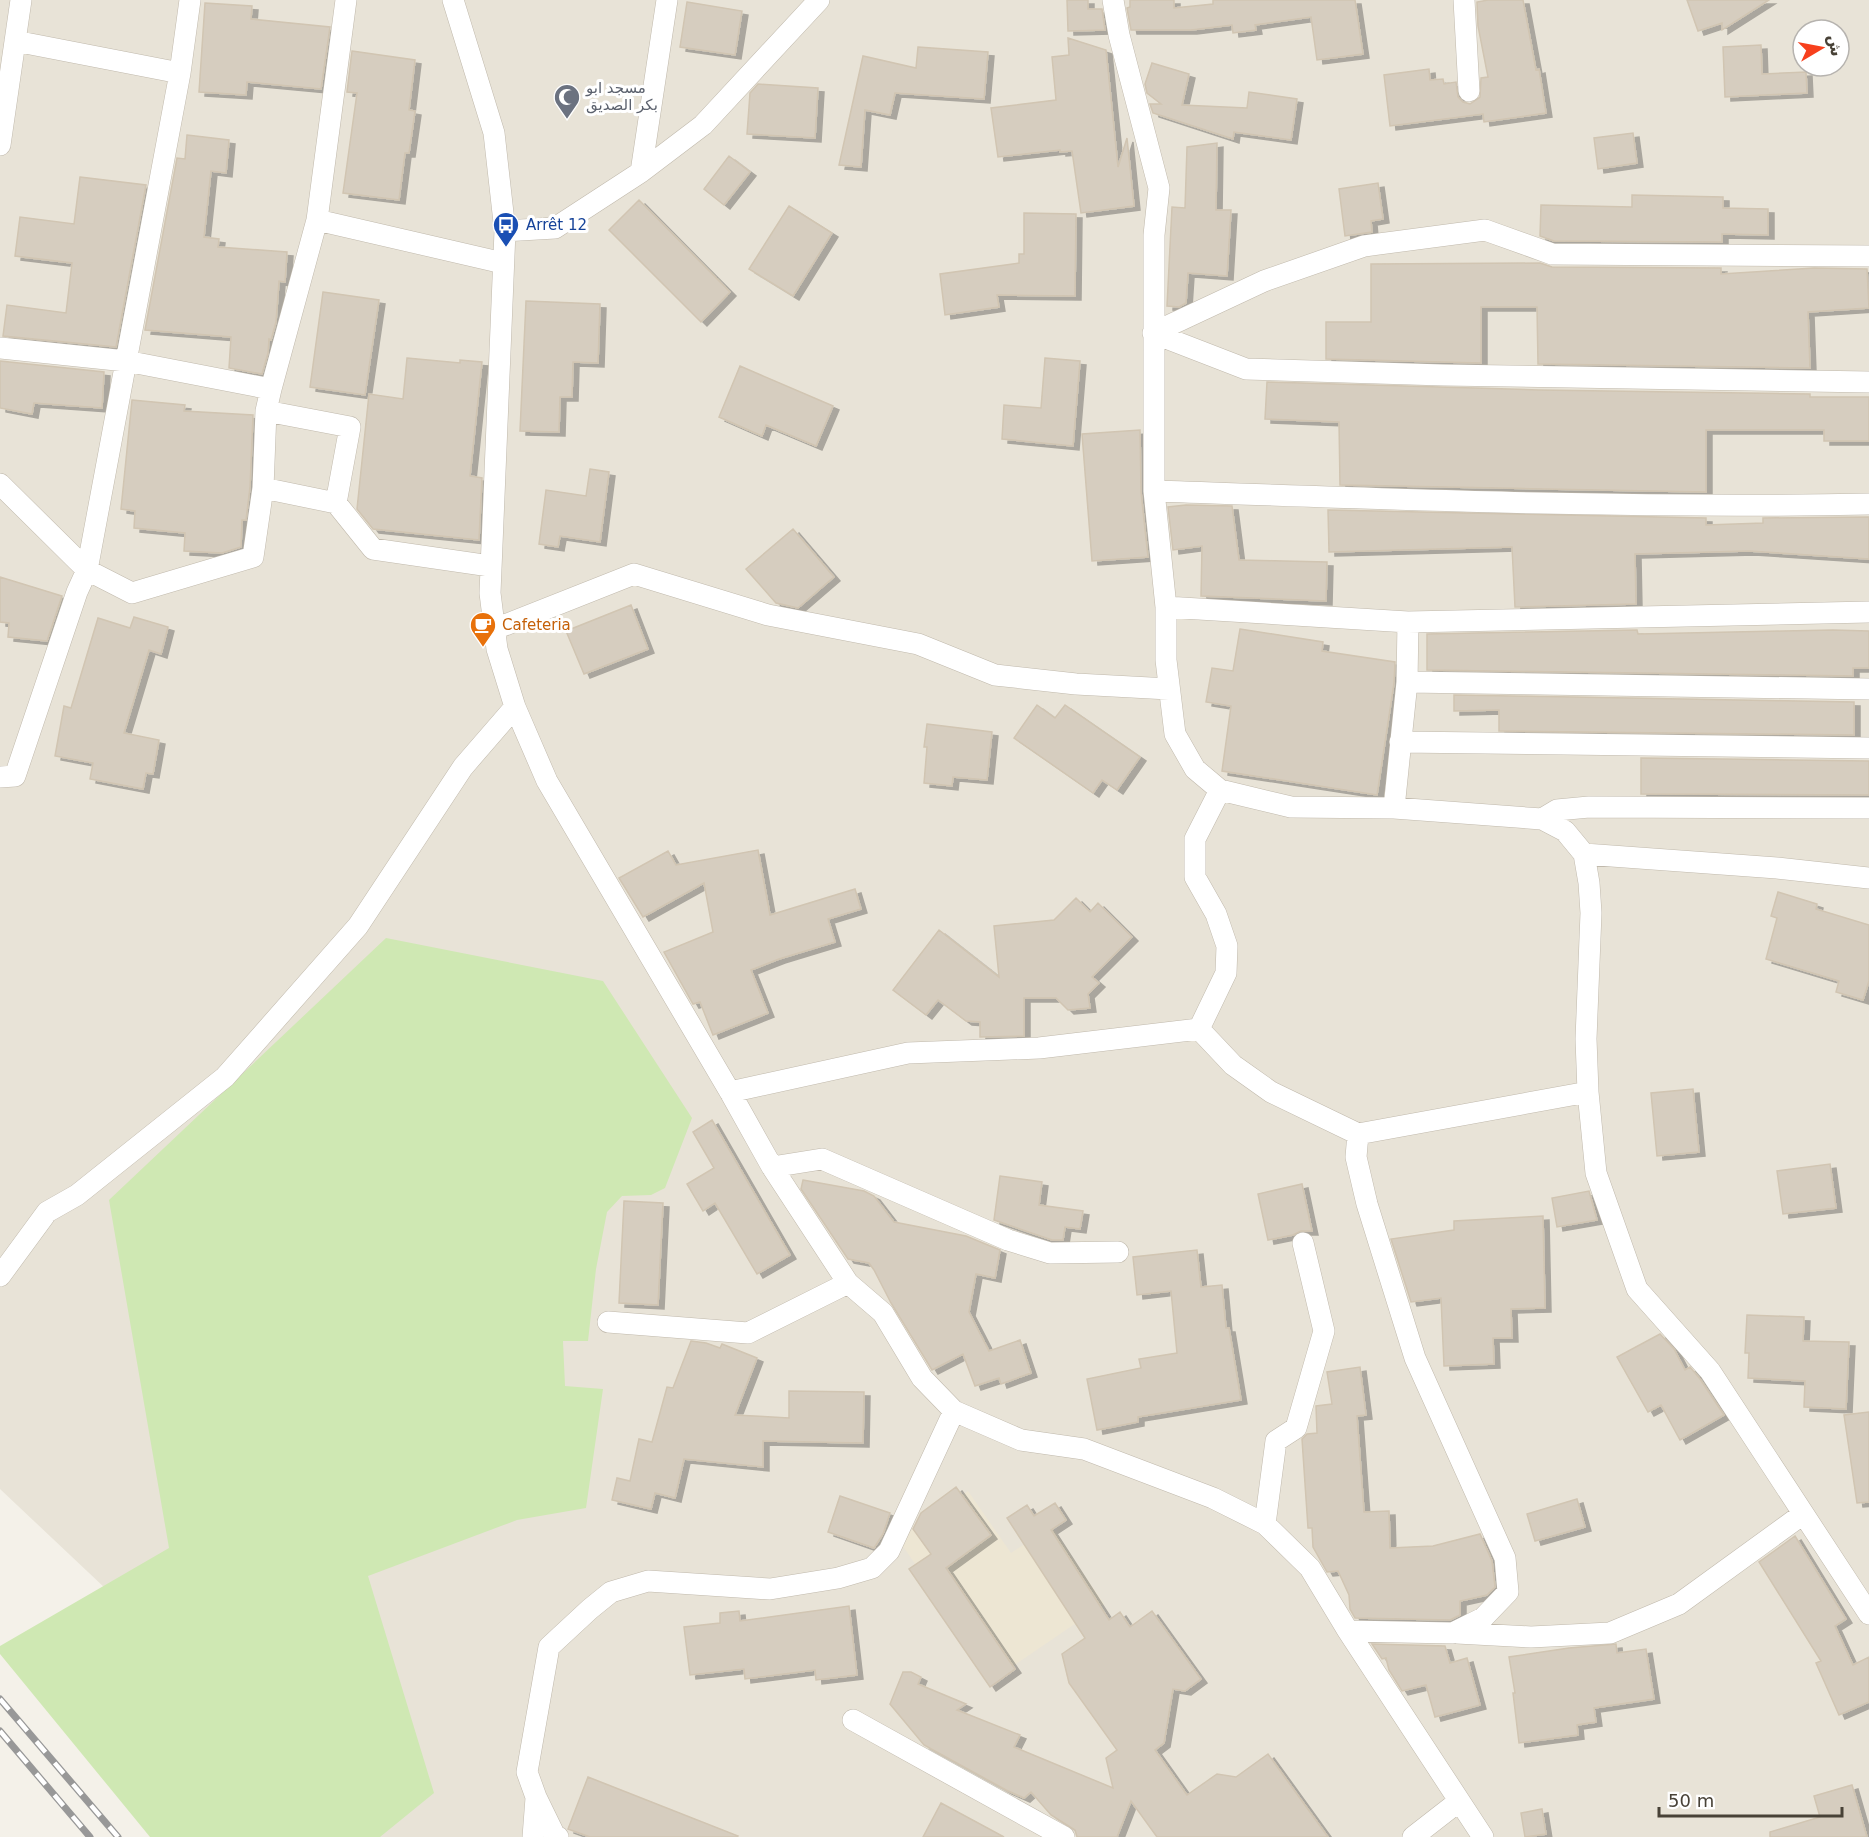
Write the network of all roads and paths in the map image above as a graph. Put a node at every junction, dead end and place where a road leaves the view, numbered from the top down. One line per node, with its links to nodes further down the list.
1 (21, 0): 9 (street)
2 (190, 0): 10 (street)
3 (346, 0): 14 (street)
4 (453, 0): 15 (street)
5 (667, 0): 13 (street)
6 (819, 0): 13 (street)
7 (1113, 0): 18 (street)
8 (1464, 0): 11 (street)
9 (15, 41): 10 (street); 12 (street)
10 (180, 73): 20 (street)
11 (1469, 91)
12 (0, 145)
13 (640, 172): 15 (street)
14 (317, 220): 17 (street); 22 (street)
15 (504, 231): 17 (street)
16 (1869, 256): 18 (street)
17 (504, 263): 29 (street)
18 (1153, 333): 21 (street); 26 (street)
19 (0, 348): 20 (street)
20 (126, 361): 22 (street); 30 (street)
21 (1869, 382)
22 (271, 389): 23 (street)
23 (266, 411): 25 (street); 27 (street)
24 (0, 484): 30 (street)
25 (263, 488): 27 (street); 30 (street)
26 (1154, 492): 28 (street); 31 (street)
27 (336, 503): 29 (street)
28 (1869, 504)
29 (490, 566): 34 (street)
30 (87, 570): 41 (street)
31 (1166, 607): 33 (street); 36 (street)
32 (1869, 612): 33 (street)
33 (1408, 622): 35 (street)
34 (495, 628): 36 (street); 38 (street)
35 (1407, 682): 37 (street); 39 (street)
36 (1169, 688): 42 (street)
37 (1869, 689)
38 (515, 707): 49 (street); 55 (street)
39 (1400, 742): 40 (street); 43 (street)
40 (1869, 748)
41 (0, 777)
42 (1220, 790): 43 (street); 48 (street)
43 (1394, 808): 45 (street)
44 (1869, 808): 45 (street)
45 (1542, 819): 46 (street)
46 (1584, 854): 47 (street); 50 (street)
47 (1869, 878)
48 (1199, 1029): 49 (street); 51 (street)
49 (730, 1092): 52 (street)
50 (1588, 1092): 51 (street); 59 (street)
51 (1358, 1134): 63 (street)
52 (772, 1167): 54 (street); 56 (street)
53 (1303, 1243): 60 (street)
54 (1118, 1252)
55 (0, 1276)
56 (848, 1283): 57 (street); 58 (street)
57 (608, 1322)
58 (954, 1411): 60 (street); 65 (street)
59 (1803, 1514): 61 (street); 63 (street)
60 (1265, 1524): 62 (street)
61 (1869, 1614)
62 (1348, 1631): 63 (street); 66 (street)
63 (1453, 1633)
64 (853, 1720): 69 (street)
65 (536, 1797): 67 (street); 68 (street)
66 (1458, 1802): 70 (street); 71 (street)
67 (533, 1837)
68 (558, 1837)
69 (1064, 1837)
70 (1413, 1837)
71 (1483, 1837)

